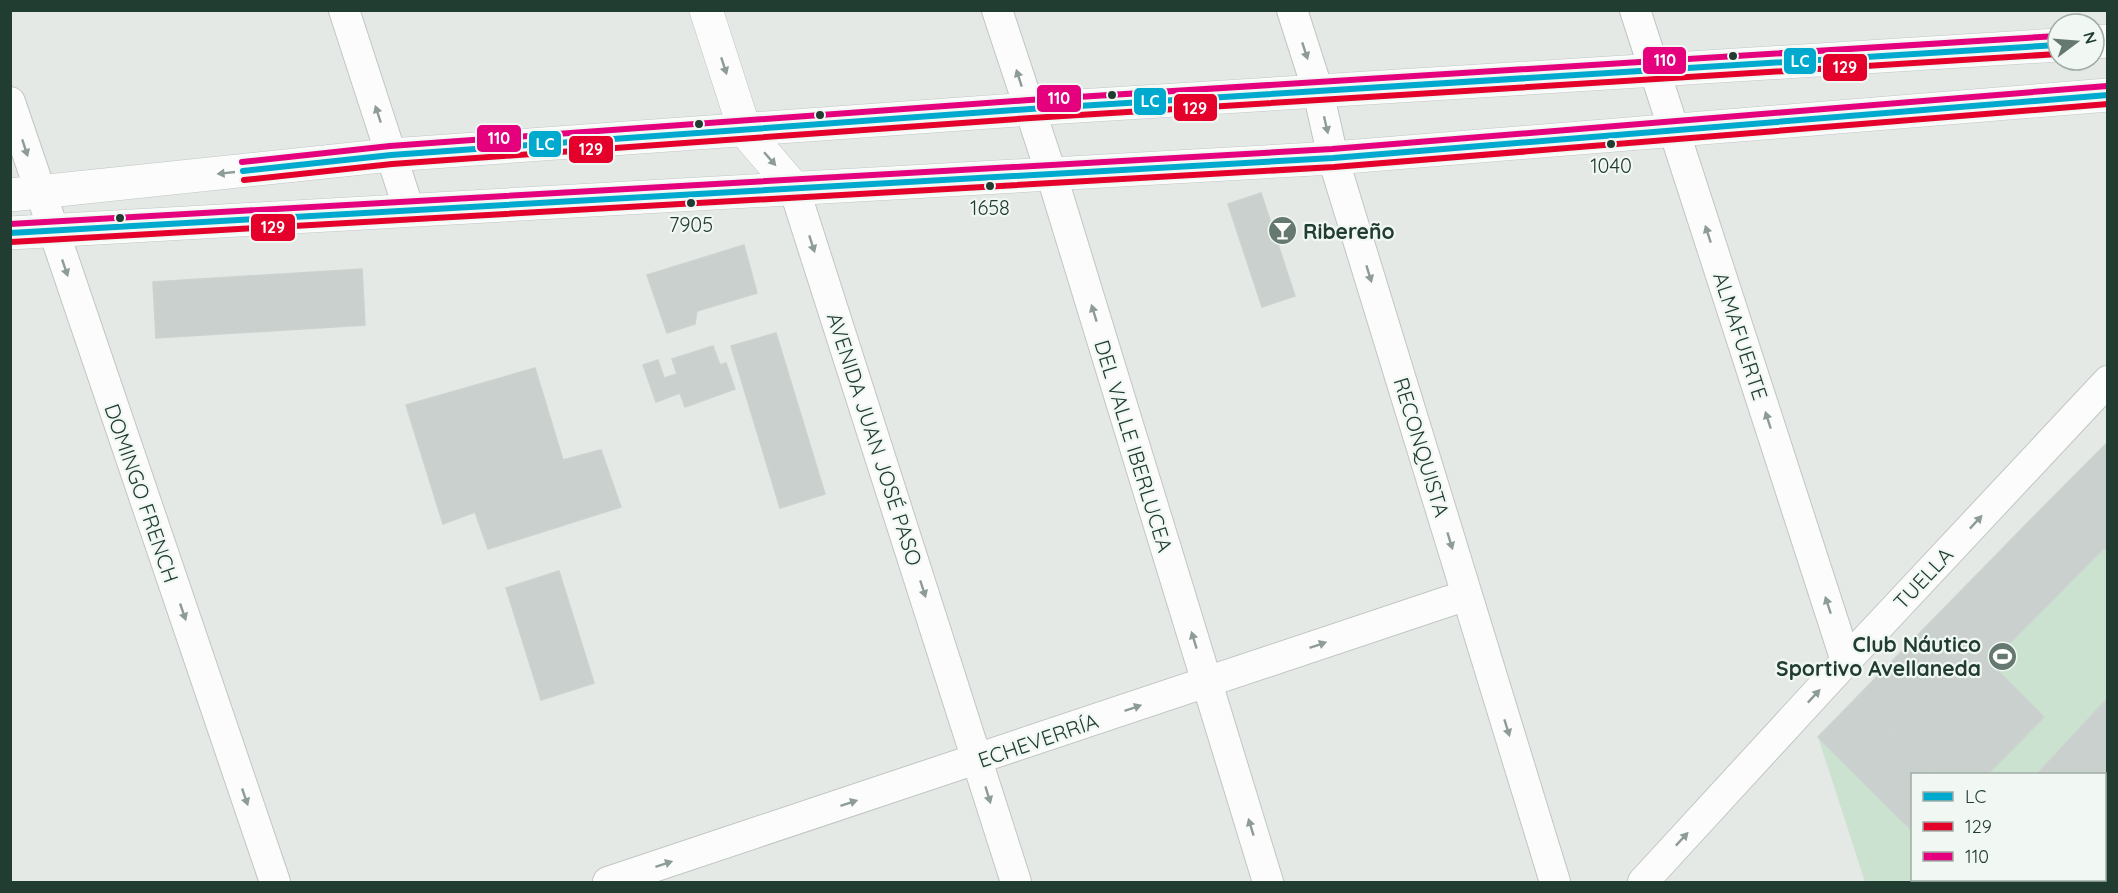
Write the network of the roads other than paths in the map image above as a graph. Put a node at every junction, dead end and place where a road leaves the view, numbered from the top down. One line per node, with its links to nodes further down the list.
1 (344, 10): 14 (street, one-way to 1)
2 (706, 10): 12 (main road, AVENIDA JUAN JOSÉ PASO, one-way to 12)
3 (997, 10): 11 (street, DEL VALLE IBERLUCEA, one-way to 3)
4 (1292, 10): 8 (street, RECONQUISTA, one-way to 8)
5 (1635, 10): 7 (street, ALMAFUERTE)
6 (2046, 46): 7 (main road)
7 (1655, 70): 8 (main road); 13 (street, ALMAFUERTE)
8 (1318, 91): 11 (main road); 15 (street, RECONQUISTA, one-way to 15)
9 (2108, 95): 13 (main road)
10 (10, 102): 18 (street, DOMINGO FRENCH, one-way to 18)
11 (1030, 109): 12 (main road); 16 (street, DEL VALLE IBERLUCEA)
12 (745, 130): 14 (main road); 17 (main road, AVENIDA JUAN JOSÉ PASO, one-way to 17)
13 (1674, 131): 15 (main road); 24 (street, ALMAFUERTE, one-way to 13)
14 (391, 154): 18 (main road, one-way to 18); 19 (street)
15 (1333, 158): 16 (main road); 23 (street, RECONQUISTA, one-way to 23)
16 (1051, 173): 17 (main road); 25 (street, DEL VALLE IBERLUCEA, one-way to 16)
17 (794, 188): 19 (main road); 26 (street, AVENIDA JUAN JOSÉ PASO, one-way to 26)
18 (25, 194): 20 (street, DOMINGO FRENCH)
19 (409, 210): 20 (main road)
20 (52, 230): 21 (main road); 27 (street, DOMINGO FRENCH, one-way to 27)
21 (10, 233)
22 (2108, 381): 24 (street, TUELLA, one-way to 22)
23 (1467, 595): 25 (street, ECHEVERRÍA, one-way to 23); 31 (street, RECONQUISTA, one-way to 31)
24 (1846, 661): 32 (street, TUELLA, one-way to 24)
25 (1207, 683): 26 (street, ECHEVERRÍA, one-way to 25); 30 (street, DEL VALLE IBERLUCEA, one-way to 25)
26 (977, 760): 28 (street, ECHEVERRÍA, one-way to 26); 29 (street, AVENIDA JUAN JOSÉ PASO, one-way to 29)
27 (275, 882)
28 (608, 882)
29 (1016, 882)
30 (1268, 882)
31 (1555, 882)
32 (1643, 882)

